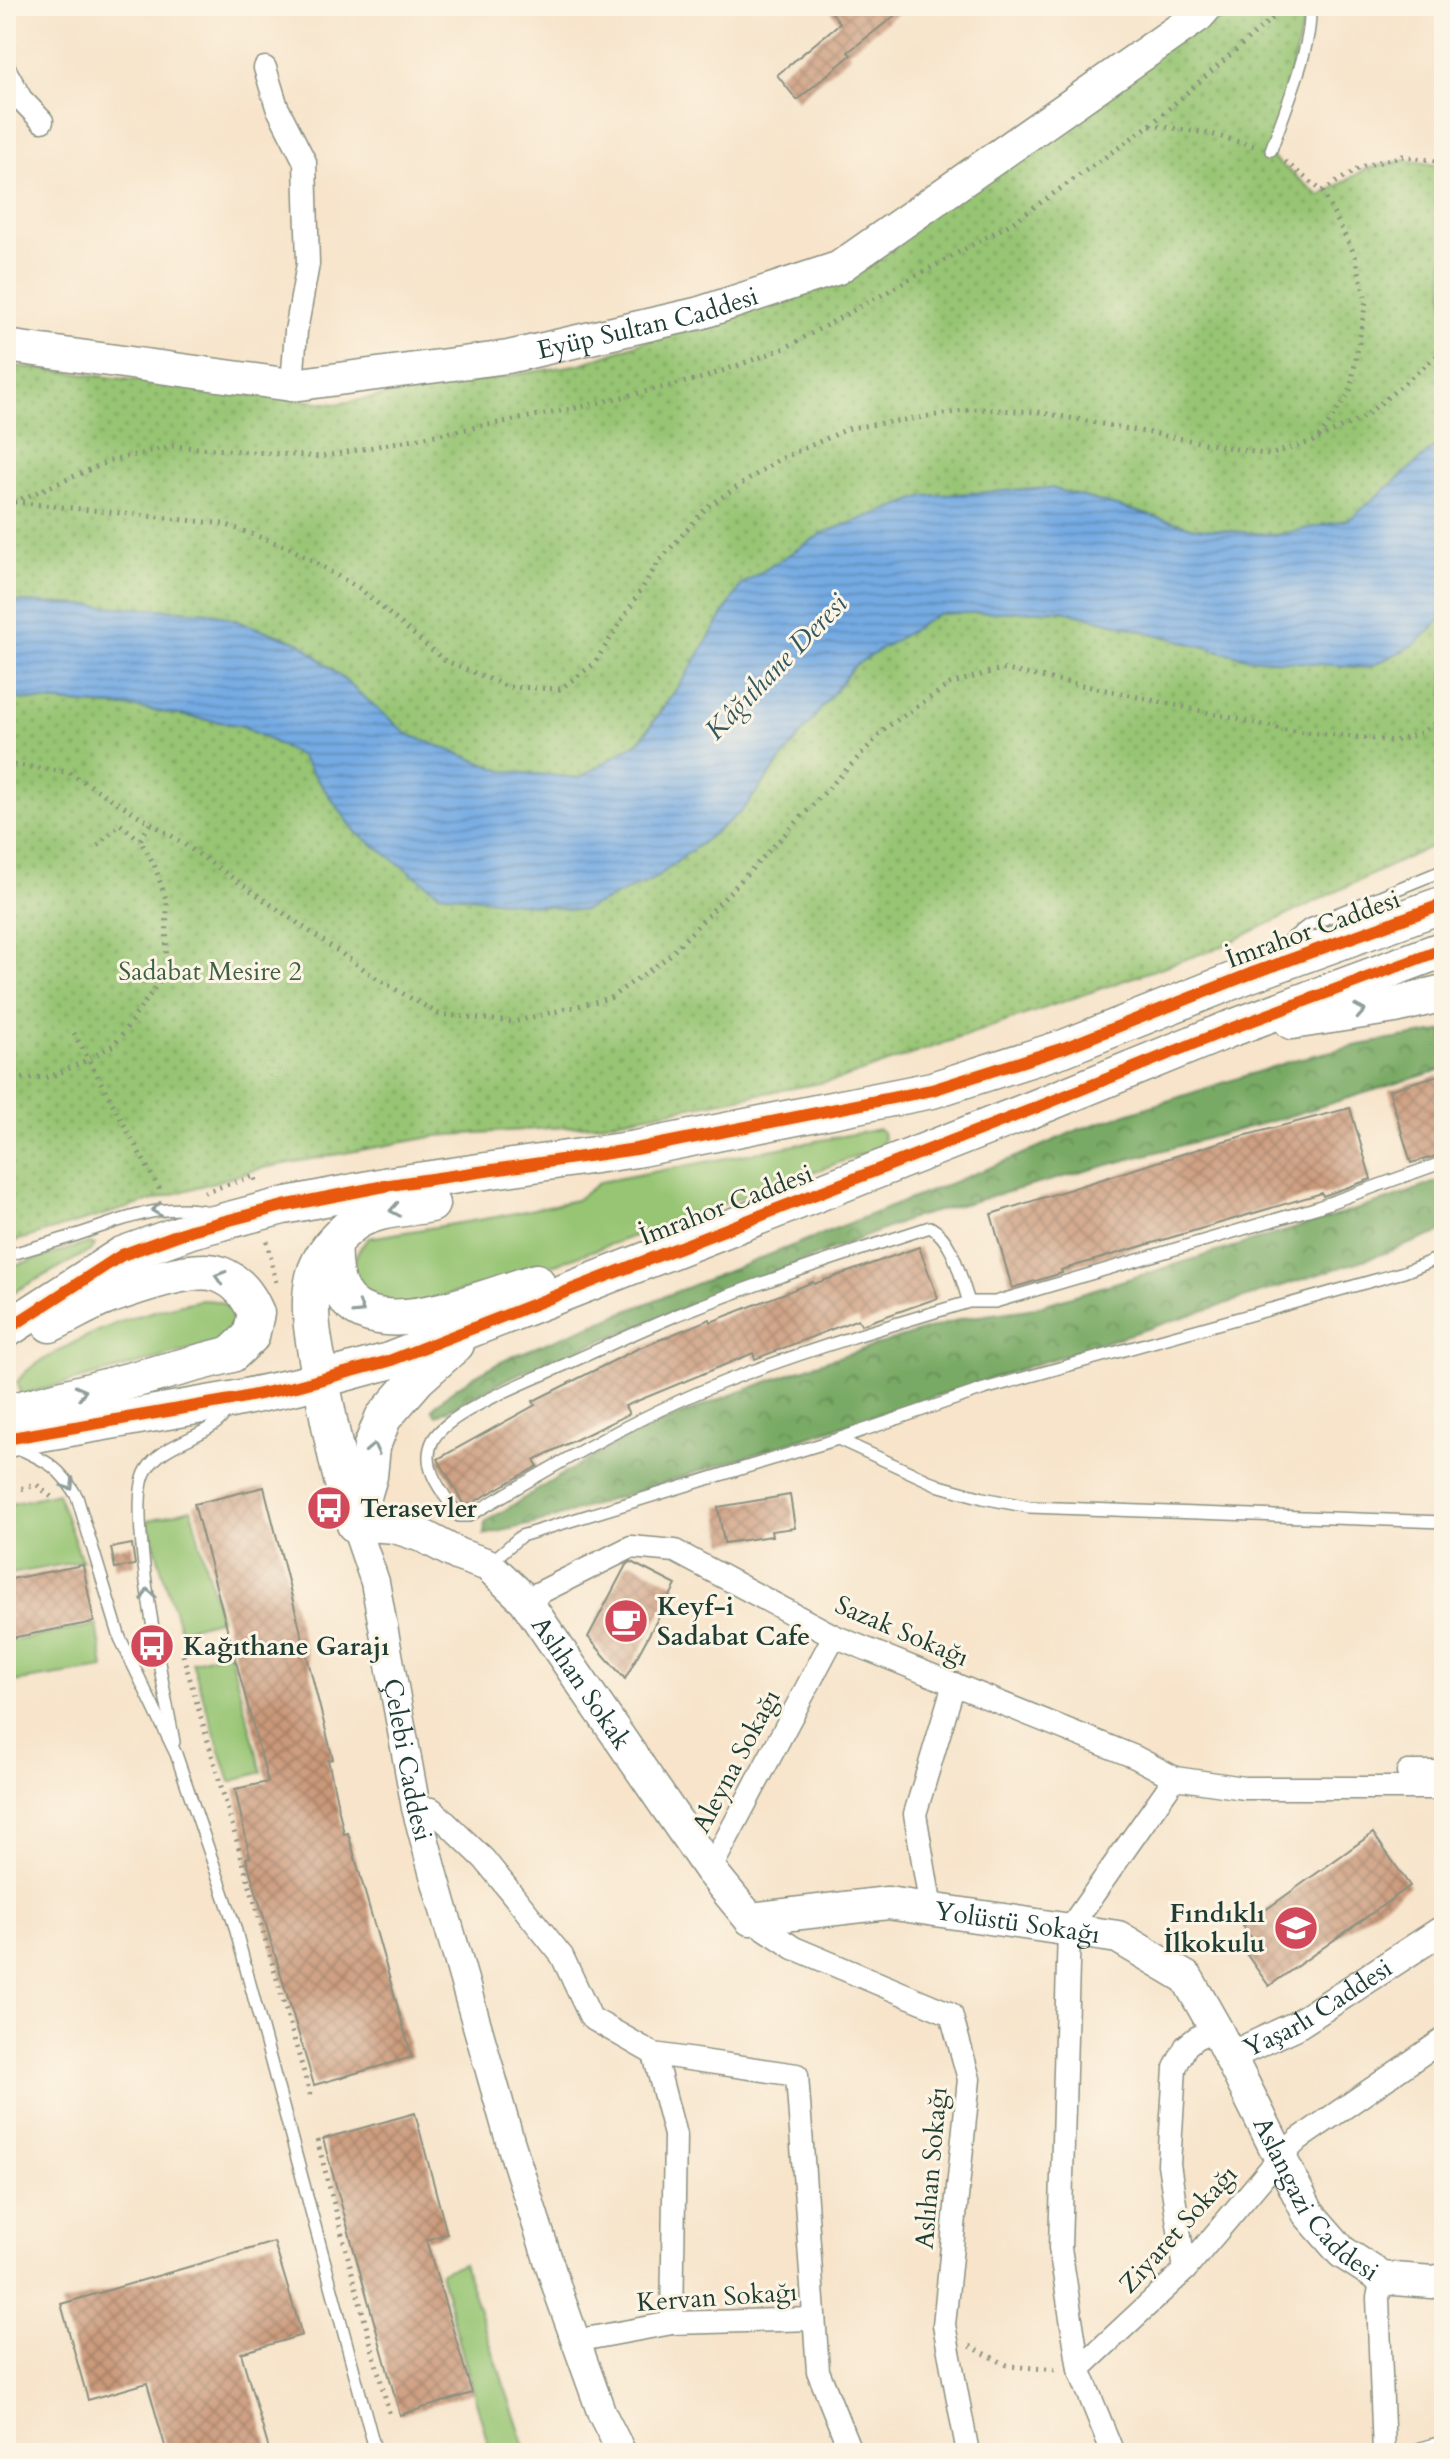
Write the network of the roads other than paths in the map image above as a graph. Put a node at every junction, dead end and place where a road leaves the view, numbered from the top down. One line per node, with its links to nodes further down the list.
1 (1207, 6): 8 (main road, Eyüp Sultan Caddesi)
2 (1309, 6): 6 (lane)
3 (265, 68): 8 (street)
4 (6, 72): 5 (street)
5 (42, 121)
6 (1271, 150)
7 (6, 346): 8 (main road, Eyüp Sultan Caddesi)
8 (292, 385)
9 (1444, 870): 12 (lane)
10 (1444, 904): 12 (main road, İmrahor Caddesi)
11 (1444, 949): 14 (main road, İmrahor Caddesi)
12 (1250, 974): 16 (main road, İmrahor Caddesi)
13 (1444, 993): 14 (main road, one-way to 13)
14 (1227, 1030): 21 (main road, İmrahor Caddesi)
15 (1444, 1162): 22 (lane)
16 (520, 1167): 17 (main road, İmrahor Caddesi); 18 (main road, one-way to 18)
17 (234, 1219): 19 (lane, one-way to 19); 23 (main road, İmrahor Caddesi)
18 (334, 1242): 21 (main road, one-way to 21); 26 (main road)
19 (6, 1256)
20 (1444, 1256): 29 (lane)
21 (636, 1263): 24 (main road, İmrahor Caddesi)
22 (969, 1302): 22 (lane)
23 (6, 1330)
24 (471, 1330): 26 (main road, İmrahor Caddesi); 32 (main road, one-way to 24)
25 (6, 1342): 28 (main road, one-way to 25)
26 (321, 1379): 27 (main road, İmrahor Caddesi); 32 (main road)
27 (231, 1400): 30 (main road, İmrahor Caddesi); 37 (lane, one-way to 27)
28 (6, 1413)
29 (838, 1439): 31 (lane); 33 (lane)
30 (6, 1441): 37 (lane, one-way to 37)
31 (1444, 1522)
32 (355, 1524): 33 (main road, Aslıhan Sokak); 41 (street, Çelebi Caddesi)
33 (488, 1565): 34 (main road, Aslıhan Sokak)
34 (525, 1600): 35 (street, Sazak Sokağı); 42 (main road, Aslıhan Sokak)
35 (834, 1636): 36 (street, Sazak Sokağı); 42 (street, Aleyna Sokağı)
36 (954, 1684): 39 (street, Sazak Sokağı); 43 (street)
37 (176, 1754): 60 (lane)
38 (1444, 1772): 39 (street)
39 (1175, 1778): 40 (street, Sazak Sokağı); 45 (street)
40 (1444, 1788)
41 (410, 1810): 49 (street); 56 (street, Çelebi Caddesi)
42 (710, 1870): 44 (main road, Aslıhan Sokak)
43 (931, 1909): 44 (main road, Yolüstü Sokağı); 45 (main road, Yolüstü Sokağı)
44 (750, 1919): 62 (street, Aslıhan Sokağı)
45 (1069, 1929): 48 (main road, Yolüstü Sokağı); 57 (street)
46 (1444, 1929): 48 (street, Yaşarlı Caddesi)
47 (1444, 2039): 50 (street, Ziyaret Sokağı)
48 (1223, 2042): 50 (main road, Aslangazi Caddesi); 51 (street)
49 (654, 2054): 54 (street); 55 (street)
50 (1280, 2157): 51 (street, Ziyaret Sokağı); 52 (main road, Aslangazi Caddesi)
51 (1185, 2270): 57 (street, Ziyaret Sokağı)
52 (1382, 2278): 53 (main road, Aslangazi Caddesi); 64 (street)
53 (1444, 2280)
54 (814, 2319): 55 (street, Kervan Sokağı); 61 (street)
55 (672, 2323): 56 (street, Kervan Sokağı)
56 (568, 2343): 59 (street, Çelebi Caddesi)
57 (1079, 2369): 63 (street)
58 (1444, 2447): 65 (street)
59 (615, 2452)
60 (376, 2453)
61 (851, 2453)
62 (968, 2453)
63 (1113, 2453)
64 (1384, 2453)
65 (1423, 2453)

